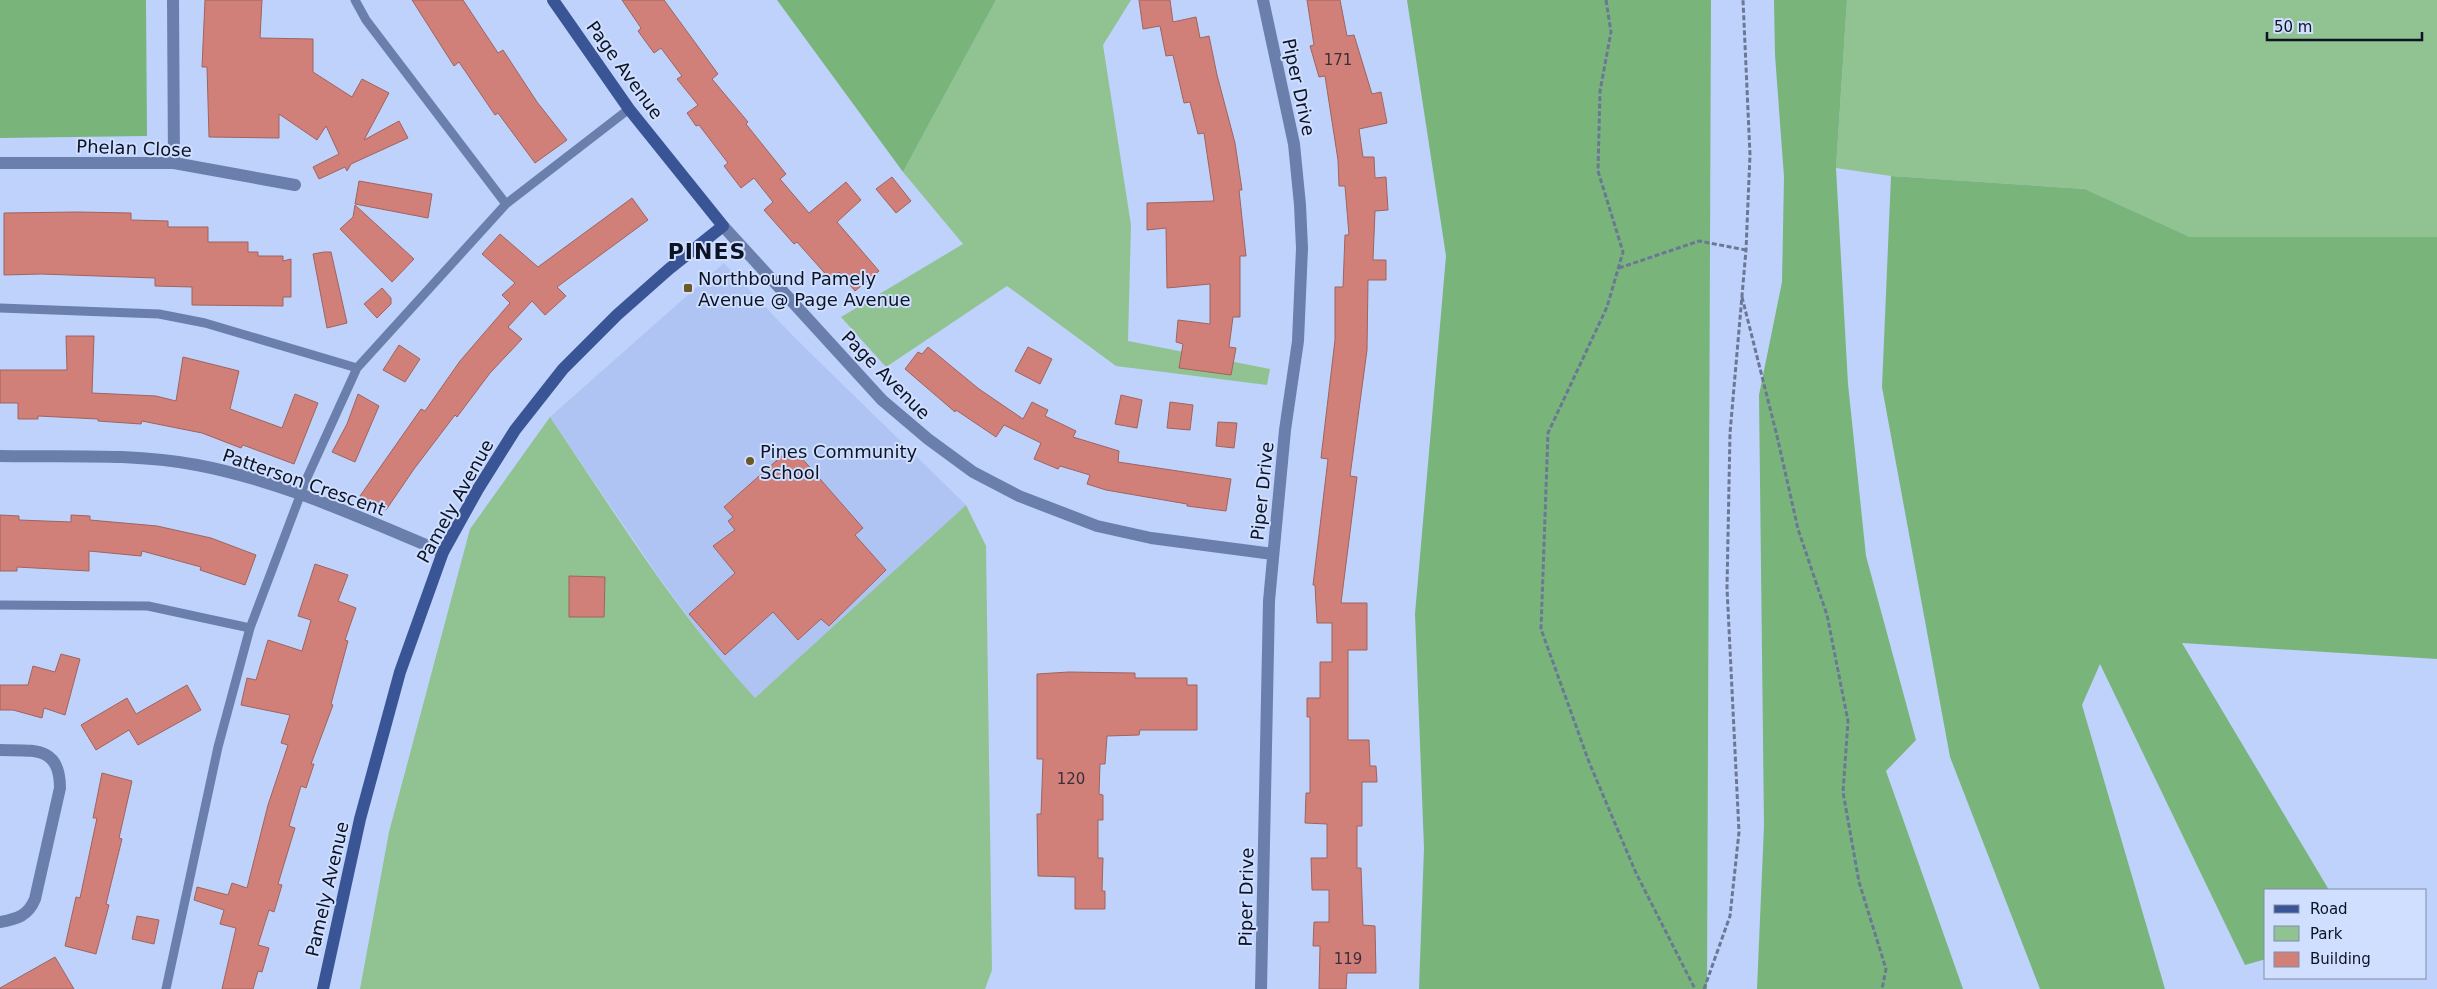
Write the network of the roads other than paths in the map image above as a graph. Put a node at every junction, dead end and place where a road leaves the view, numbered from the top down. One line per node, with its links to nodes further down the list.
1 (173, 0): 6 (street)
2 (355, 0): 9 (lane)
3 (554, 0): 5 (street, Page Avenue)
4 (1263, 0): 16 (street, Piper Drive)
5 (629, 109): 9 (lane); 10 (street, Page Avenue)
6 (174, 163): 7 (street, Phelan Close); 8 (street, Phelan Close)
7 (0, 164)
8 (295, 185)
9 (506, 204): 12 (lane)
10 (723, 226): 15 (street, Pamely Avenue); 16 (street, Page Avenue)
11 (0, 308): 12 (lane)
12 (357, 368): 14 (lane)
13 (0, 456): 14 (street, Patterson Crescent)
14 (300, 495): 15 (street, Patterson Crescent); 18 (lane)
15 (443, 552): 22 (street, Pamely Avenue)
16 (1272, 554): 23 (street, Piper Drive)
17 (0, 605): 18 (lane)
18 (250, 628): 21 (lane)
19 (0, 750): 20 (street)
20 (0, 922)
21 (166, 989)
22 (323, 989)
23 (1261, 989)

